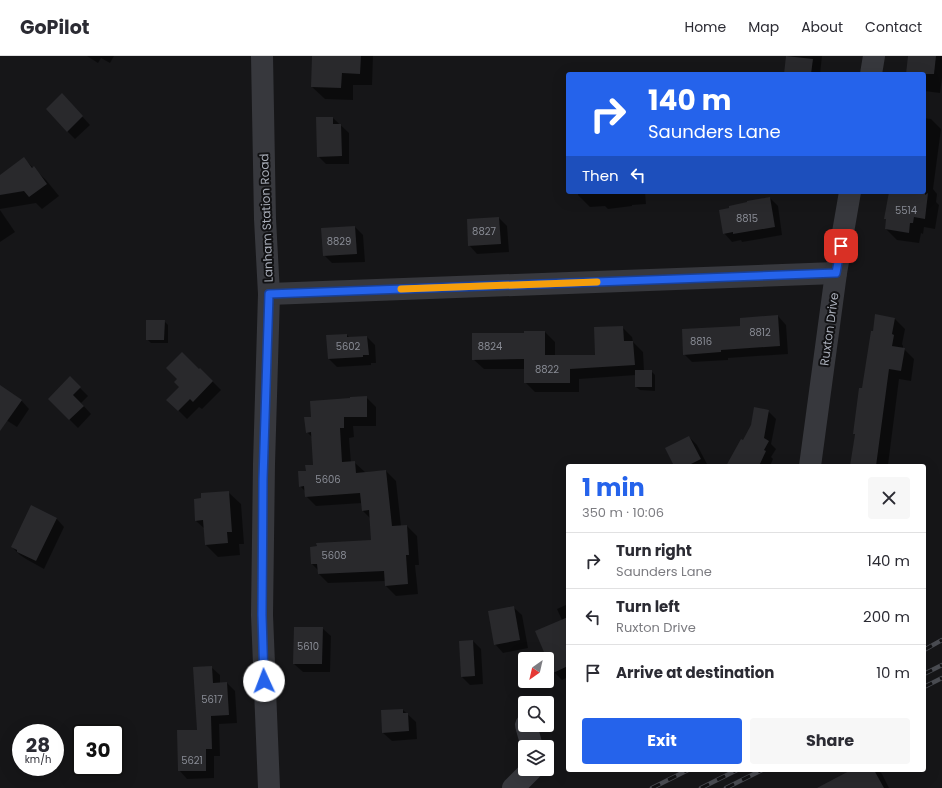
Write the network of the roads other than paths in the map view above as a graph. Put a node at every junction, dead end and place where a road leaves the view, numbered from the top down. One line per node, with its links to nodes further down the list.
1 (262, 56): 6 (street, Lanham Station Road)
2 (874, 56): 3 (street)
3 (871, 72)
4 (850, 194): 5 (street, Ruxton Drive)
5 (836, 273): 6 (street); 7 (street, Ruxton Drive)
6 (269, 294): 9 (street, Lanham Station Road)
7 (810, 464)
8 (525, 776): 10 (street)
9 (269, 788)
10 (513, 788)

